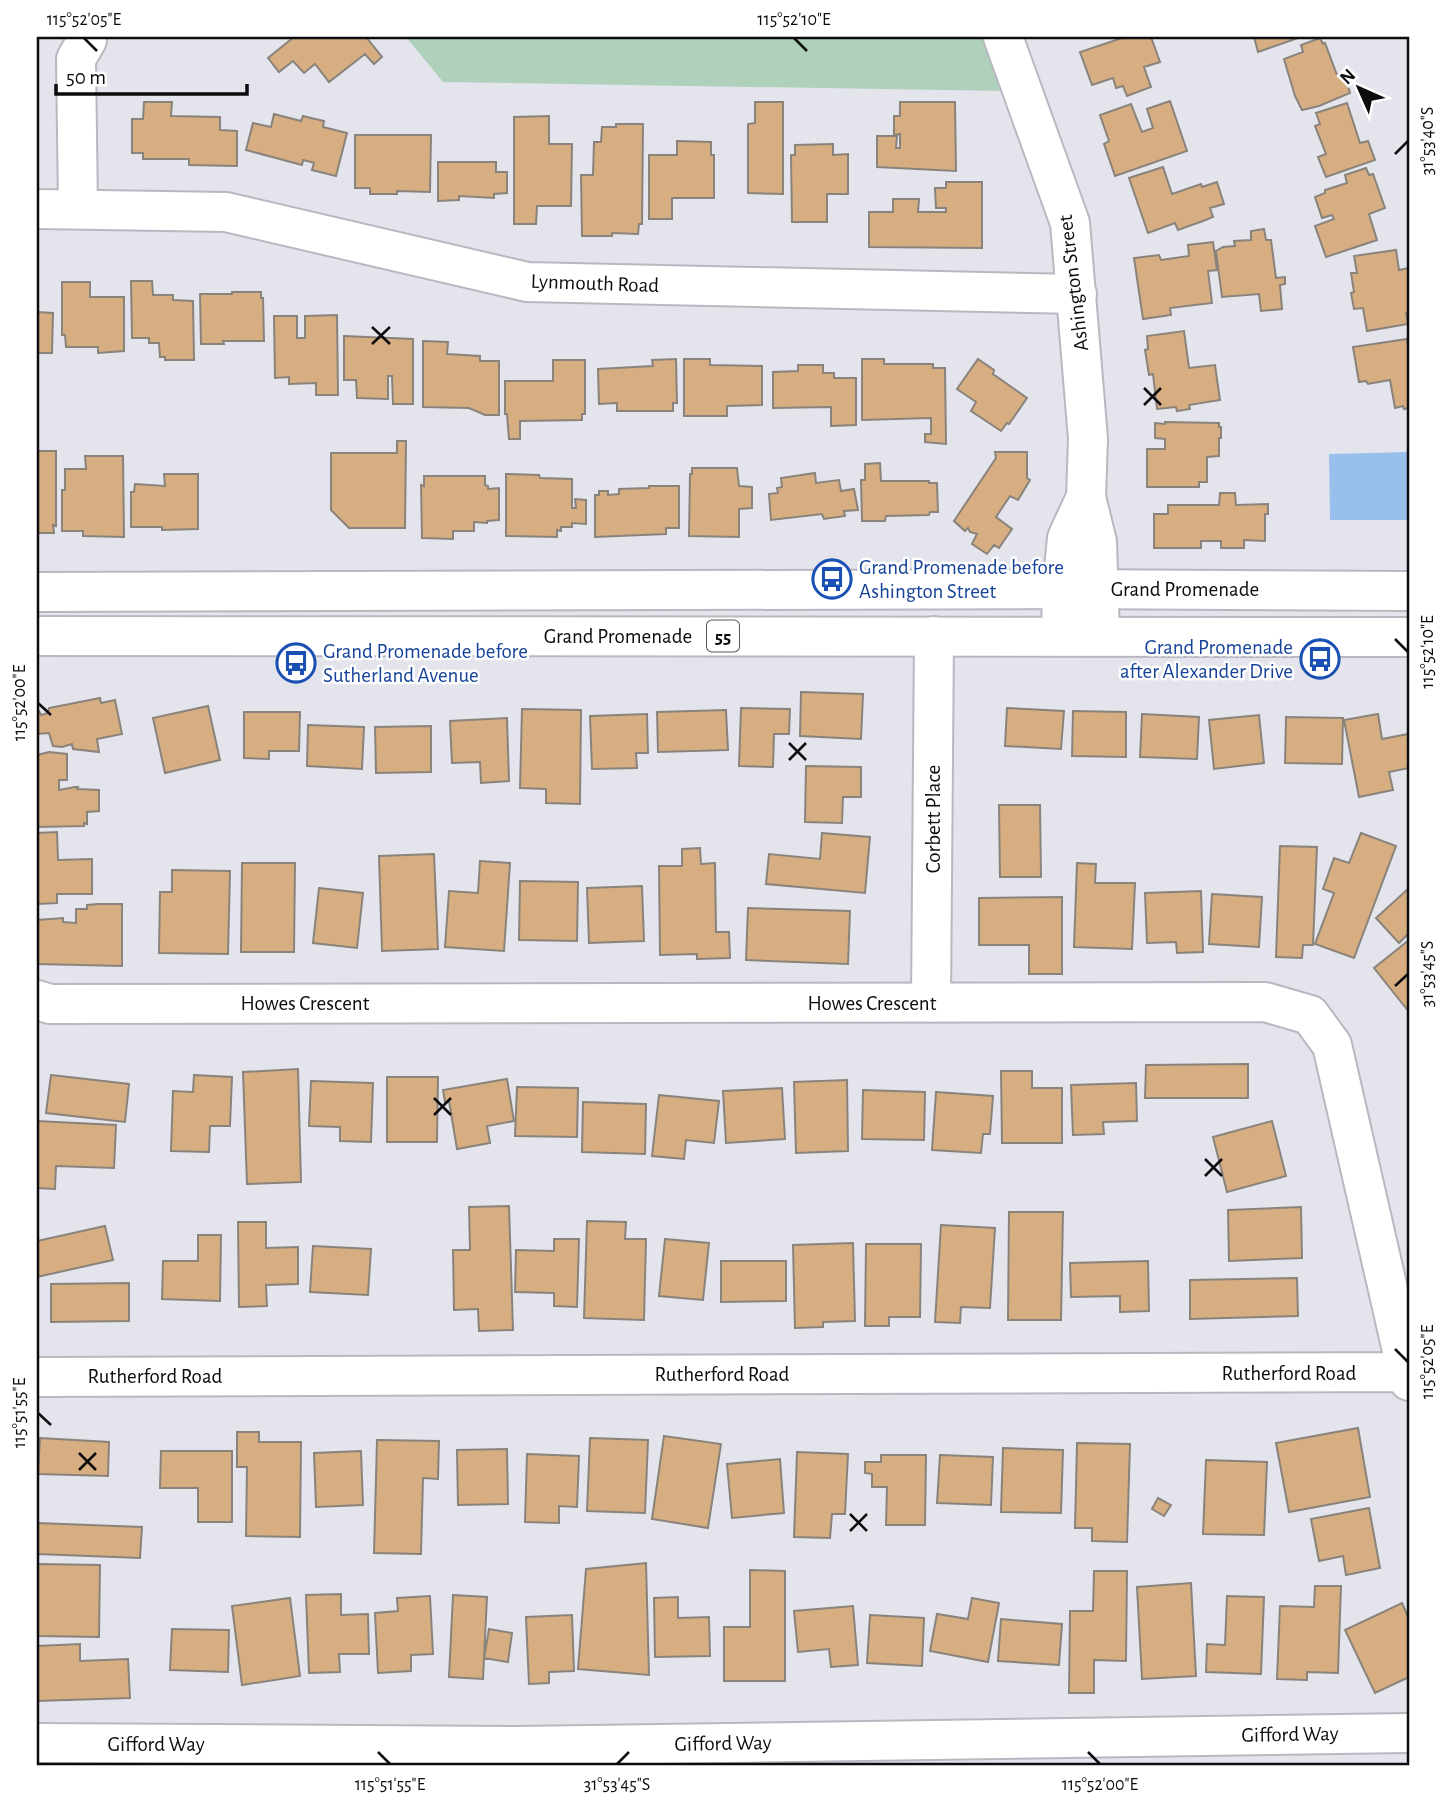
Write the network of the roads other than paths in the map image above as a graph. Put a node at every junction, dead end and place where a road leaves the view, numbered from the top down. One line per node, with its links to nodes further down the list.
1 (1003, 37): 5 (street, Ashington Street)
2 (88, 38): 4 (street)
3 (37, 209): 4 (street, Lynmouth Road)
4 (78, 209): 5 (street, Lynmouth Road)
5 (1077, 294): 6 (street, Ashington Street)
6 (1086, 498): 7 (street, Ashington Street); 8 (street, Ashington Street)
7 (1062, 589): 8 (street, Grand Promenade / 55); 11 (street, Grand Promenade / 55); 13 (street, Ashington Street)
8 (1100, 589): 9 (street, Grand Promenade / 55); 16 (street, Ashington Street)
9 (1409, 590)
10 (37, 592): 11 (street, Grand Promenade / 55)
11 (329, 592): 15 (street)
12 (934, 635): 13 (street, Grand Promenade / 55); 15 (street, Grand Promenade / 55); 18 (street, Corbett Place)
13 (1061, 635): 16 (street, Grand Promenade / 55)
14 (37, 636): 15 (street, Grand Promenade / 55)
15 (328, 636)
16 (1100, 636): 17 (street, Grand Promenade / 55)
17 (1409, 637)
18 (932, 1003): 19 (street, Howes Crescent); 21 (street, Howes Crescent)
19 (41, 1004)
20 (37, 1377): 21 (street, Rutherford Road)
21 (1408, 1377)
22 (1409, 1732): 24 (street, Gifford Way)
23 (37, 1743): 24 (street, Gifford Way)
24 (516, 1756)

